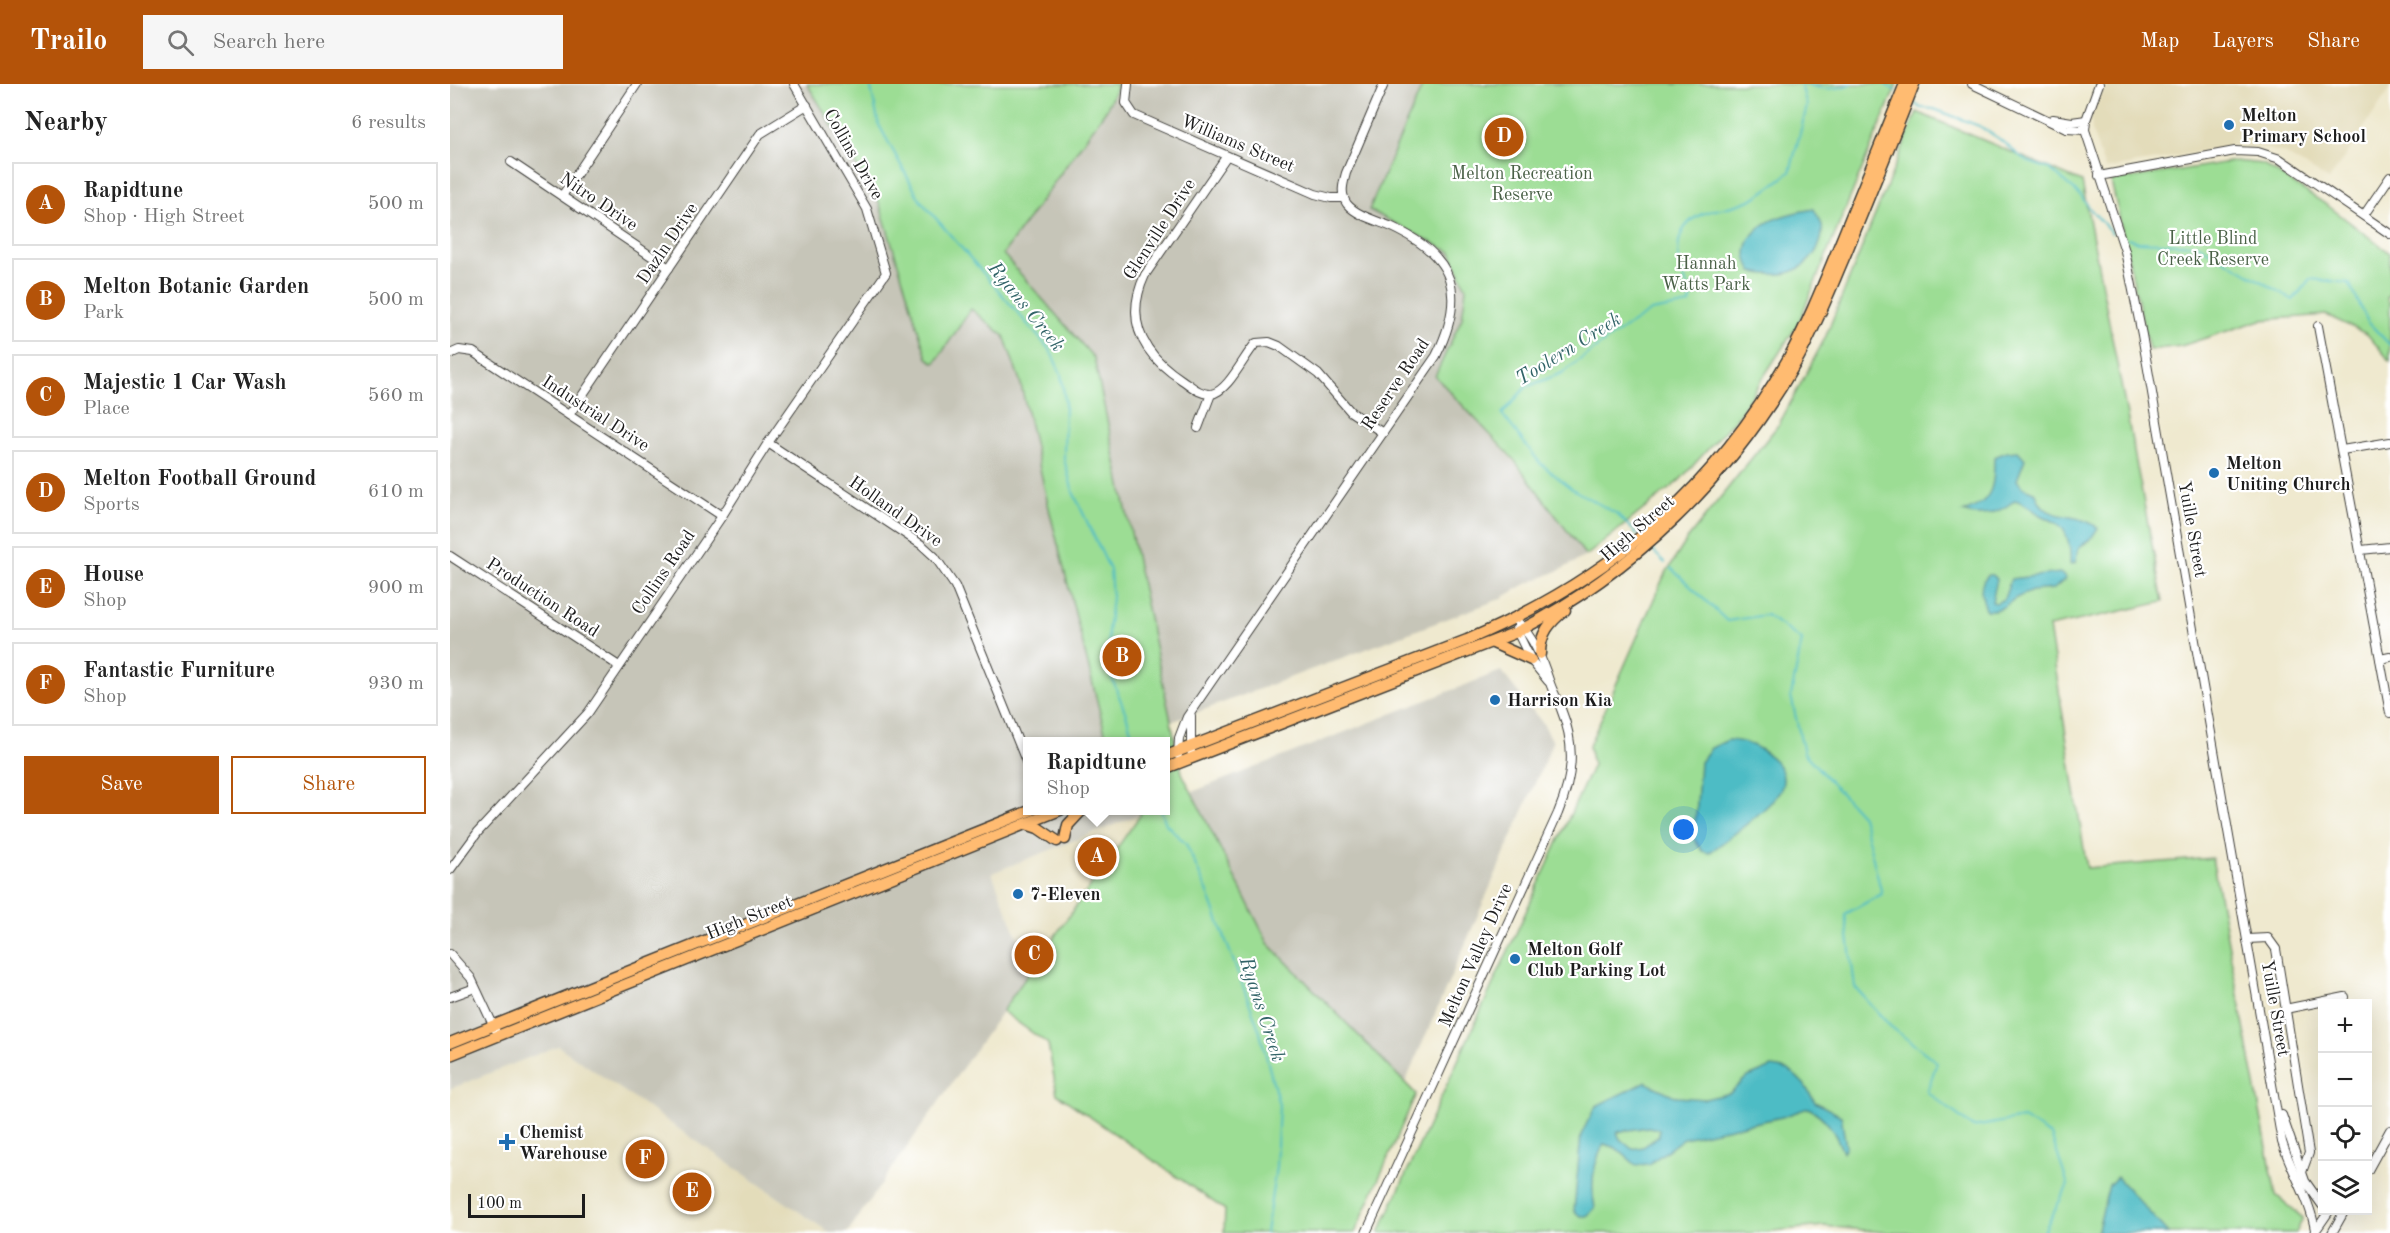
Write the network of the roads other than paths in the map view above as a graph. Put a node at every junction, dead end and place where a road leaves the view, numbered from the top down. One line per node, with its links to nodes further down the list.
1 (637, 84): 15 (street)
2 (794, 84): 9 (street, Collins Drive)
3 (1128, 84): 11 (street, Williams Street)
4 (1384, 84): 16 (street)
5 (1905, 84): 31 (main road, High Street)
6 (1914, 84): 31 (main road, High Street)
7 (1972, 84): 10 (street)
8 (2098, 84): 10 (street)
9 (807, 105): 19 (street, Dazln Drive); 20 (street, Collins Drive)
10 (2085, 125): 13 (street, Yuille Street)
11 (1227, 158): 16 (street, Williams Street); 23 (street, Glenville Drive)
12 (511, 162): 15 (street, Nitro Drive)
13 (2099, 176): 17 (street); 58 (street, Yuille Street)
14 (2390, 177): 17 (street)
15 (562, 196): 19 (street, Nitro Drive)
16 (1344, 198): 26 (street, Reserve Road)
17 (2364, 215): 18 (street)
18 (2390, 234)
19 (669, 268): 24 (street, Dazln Drive)
20 (883, 278): 28 (street, Collins Road)
21 (2318, 326): 29 (street)
22 (450, 354): 24 (street, Industrial Drive)
23 (1211, 394): 25 (street); 26 (street)
24 (569, 415): 30 (street, Industrial Drive)
25 (1198, 428)
26 (1383, 433): 44 (street, Reserve Road)
27 (2390, 442): 29 (street)
28 (768, 443): 30 (street, Collins Road); 48 (street, Holland Drive)
29 (2342, 450): 34 (street)
30 (722, 516): 43 (street, Collins Road)
31 (1655, 532): 32 (main road, High Street)
32 (1639, 545): 36 (main road, High Street); 37 (main road, High Street)
33 (2390, 547): 34 (street)
34 (2361, 550): 42 (street)
35 (450, 556): 43 (street, Production Road)
36 (1597, 582): 38 (main road, High Street); 40 (main road)
37 (1515, 619): 38 (street, Melton Valley Drive); 46 (main road, High Street)
38 (1521, 630): 39 (main road, High Street); 40 (street, Melton Valley Drive)
39 (1493, 643): 40 (main road); 50 (main road, High Street)
40 (1535, 657): 78 (street, Melton Valley Drive)
41 (2390, 657): 42 (street)
42 (2380, 659): 45 (street)
43 (619, 666): 57 (street, Collins Road)
44 (1191, 712): 46 (street); 47 (street, Reserve Road)
45 (2390, 713)
46 (1190, 747): 47 (main road, High Street); 50 (street)
47 (1177, 751): 49 (main road, High Street); 51 (street, Reserve Road)
48 (1023, 754)
49 (1170, 754)
50 (1192, 759): 51 (main road, High Street)
51 (1179, 763): 52 (main road, High Street)
52 (1170, 766)
53 (1023, 814): 64 (main road, High Street)
54 (1043, 815): 56 (main road, High Street)
55 (1077, 815): 56 (main road)
56 (1026, 824): 64 (main road, High Street)
57 (450, 870)
58 (2247, 939): 63 (street, Yuille Street); 67 (street, Yuille Street)
59 (450, 954): 60 (street)
60 (475, 988): 61 (street); 64 (street)
61 (450, 997)
62 (2345, 998): 63 (street)
63 (2285, 1009): 71 (street, Yuille Street)
64 (495, 1030): 65 (main road, High Street); 66 (main road, High Street)
65 (450, 1043)
66 (450, 1055)
67 (2272, 1083): 71 (street, Yuille Street); 77 (street, Yuille Street)
68 (2390, 1130): 69 (street); 70 (street)
69 (2372, 1152)
70 (2372, 1161)
71 (2302, 1172): 72 (street, Yuille Street)
72 (2318, 1195)
73 (2326, 1215): 77 (street)
74 (2332, 1215): 76 (street)
75 (2342, 1215): 76 (street)
76 (2334, 1230)
77 (2314, 1232)
78 (1366, 1233)

